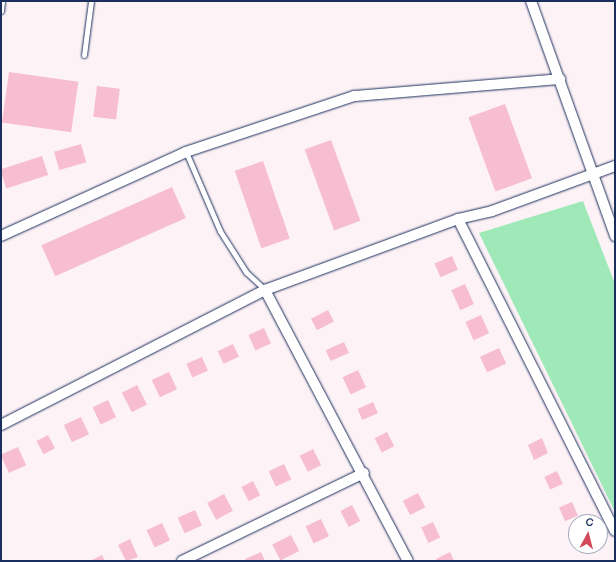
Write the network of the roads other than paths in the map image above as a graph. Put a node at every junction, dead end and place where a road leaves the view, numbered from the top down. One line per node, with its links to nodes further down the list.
1 (2, 1): 4 (lane)
2 (91, 1): 5 (lane)
3 (531, 1): 6 (street)
4 (1, 11)
5 (84, 56)
6 (560, 79): 7 (street); 9 (street)
7 (186, 152): 11 (street); 13 (lane)
8 (615, 166): 9 (street)
9 (592, 174): 10 (street); 12 (street)
10 (458, 219): 13 (street); 16 (street)
11 (1, 236)
12 (615, 236)
13 (266, 290): 14 (street); 15 (street)
14 (1, 425)
15 (364, 473): 17 (street); 18 (street)
16 (615, 531)
17 (182, 561)
18 (408, 561)

